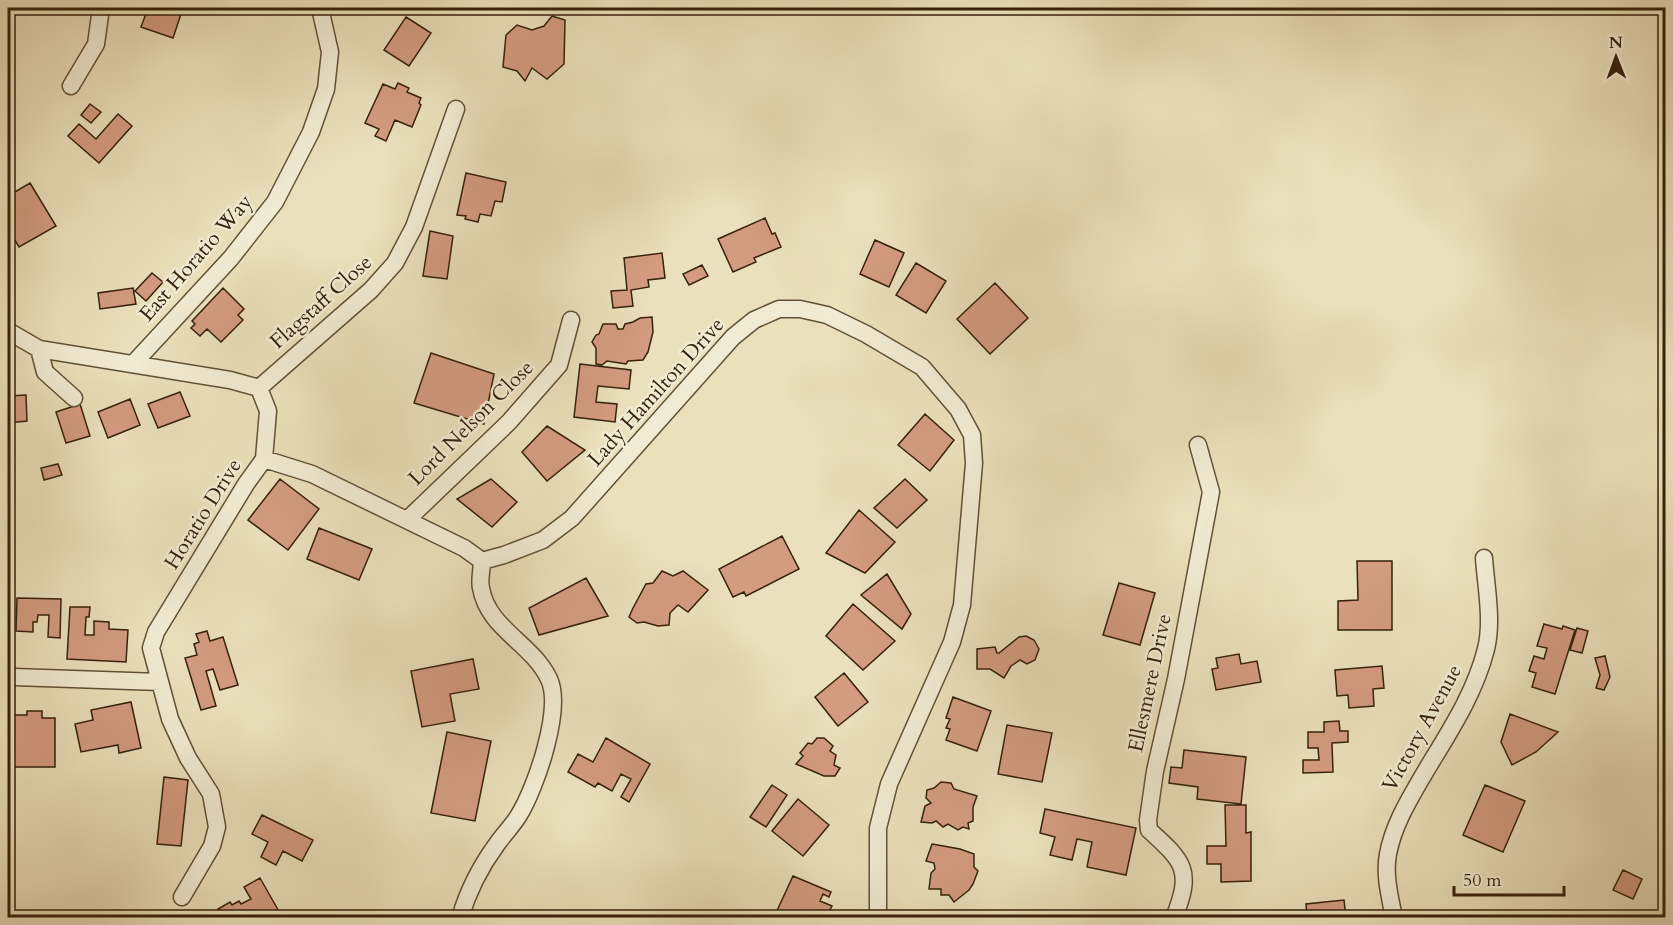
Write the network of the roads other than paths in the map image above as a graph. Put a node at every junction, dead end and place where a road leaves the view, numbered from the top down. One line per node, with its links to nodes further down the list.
1 (101, 8): 3 (street)
2 (320, 8): 8 (street, East Horatio Way)
3 (71, 86)
4 (456, 109): 9 (street, Flagstaff Close)
5 (571, 320): 13 (street, Lord Nelson Close)
6 (8, 331): 7 (street)
7 (39, 349): 8 (street); 10 (street)
8 (133, 364): 9 (street)
9 (259, 388): 12 (street, Horatio Drive)
10 (74, 398)
11 (1198, 445): 21 (street, Ellesmere Drive)
12 (264, 459): 13 (street); 17 (street, Horatio Drive)
13 (406, 520): 15 (street)
14 (1484, 558): 22 (street, Victory Avenue)
15 (482, 561): 19 (street); 20 (street, Lady Hamilton Drive)
16 (14, 677): 17 (street)
17 (160, 682): 18 (street, Horatio Drive)
18 (182, 897)
19 (460, 918)
20 (878, 918)
21 (1174, 918)
22 (1394, 918)

